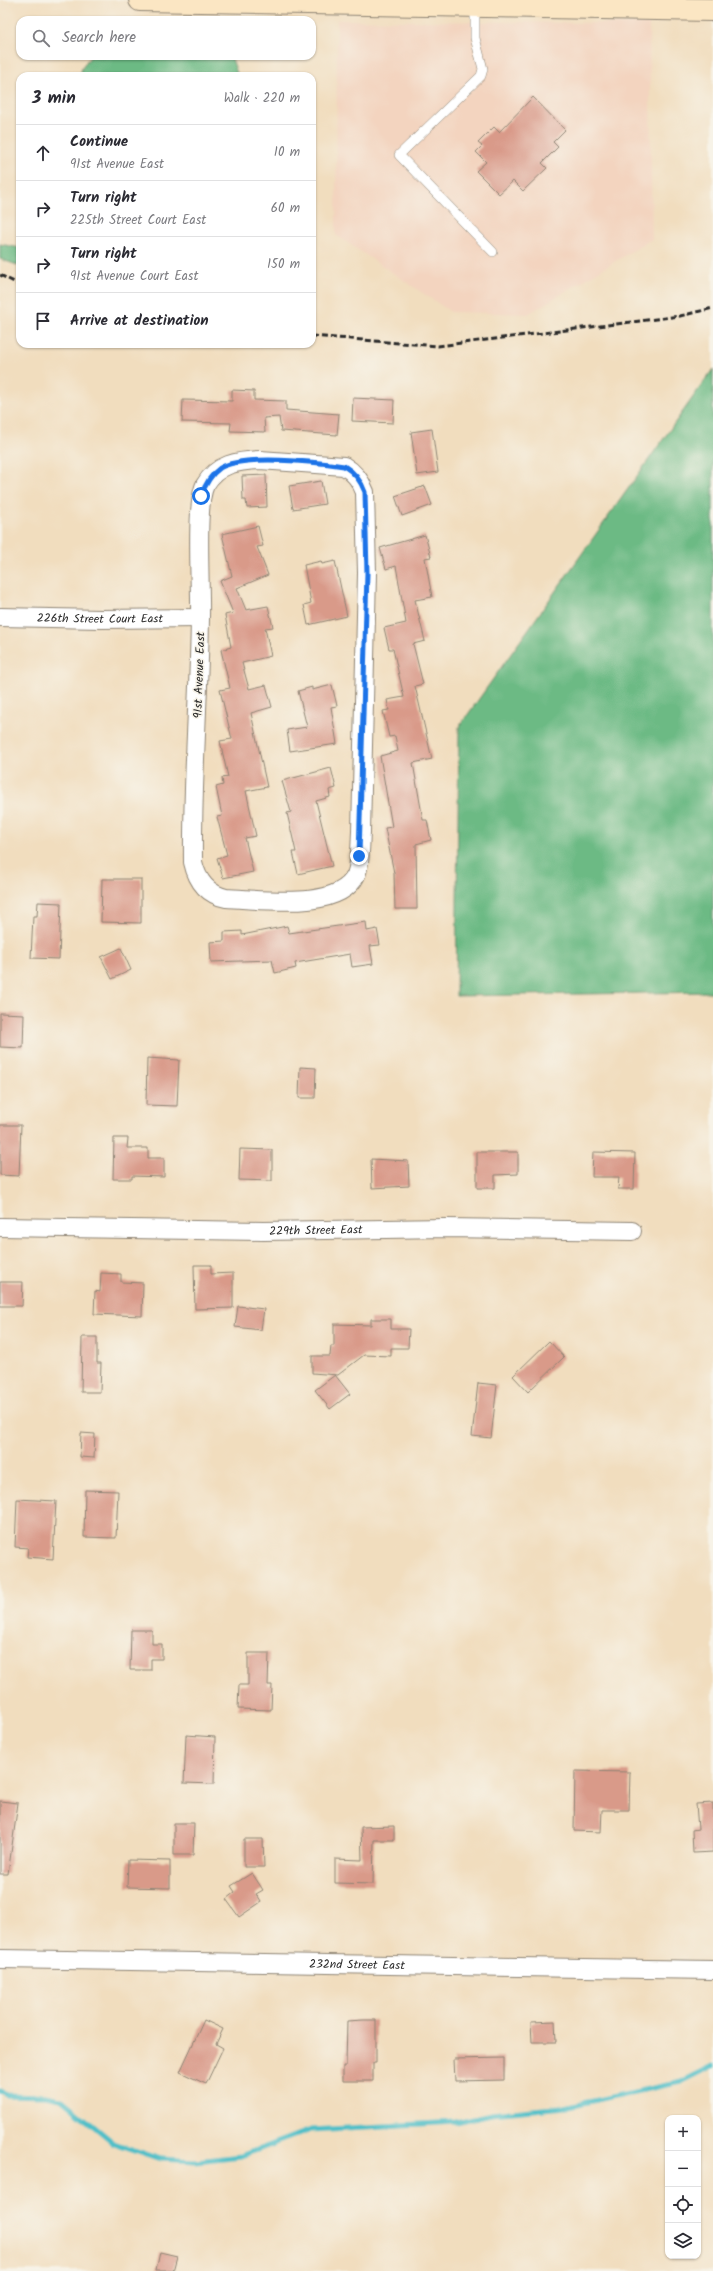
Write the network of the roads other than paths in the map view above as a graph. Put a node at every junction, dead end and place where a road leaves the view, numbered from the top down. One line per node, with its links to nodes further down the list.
1 (140, 0): 2 (main road)
2 (475, 3): 3 (main road); 5 (lane)
3 (610, 4): 4 (main road)
4 (713, 10)
5 (493, 252)
6 (0, 617): 7 (street, 226th Street Court East)
7 (200, 618): 7 (street, 91st Avenue East)
8 (0, 1228): 9 (street, 229th Street East)
9 (632, 1231)
10 (0, 1959): 11 (street, 232nd Street East)
11 (713, 1970)

